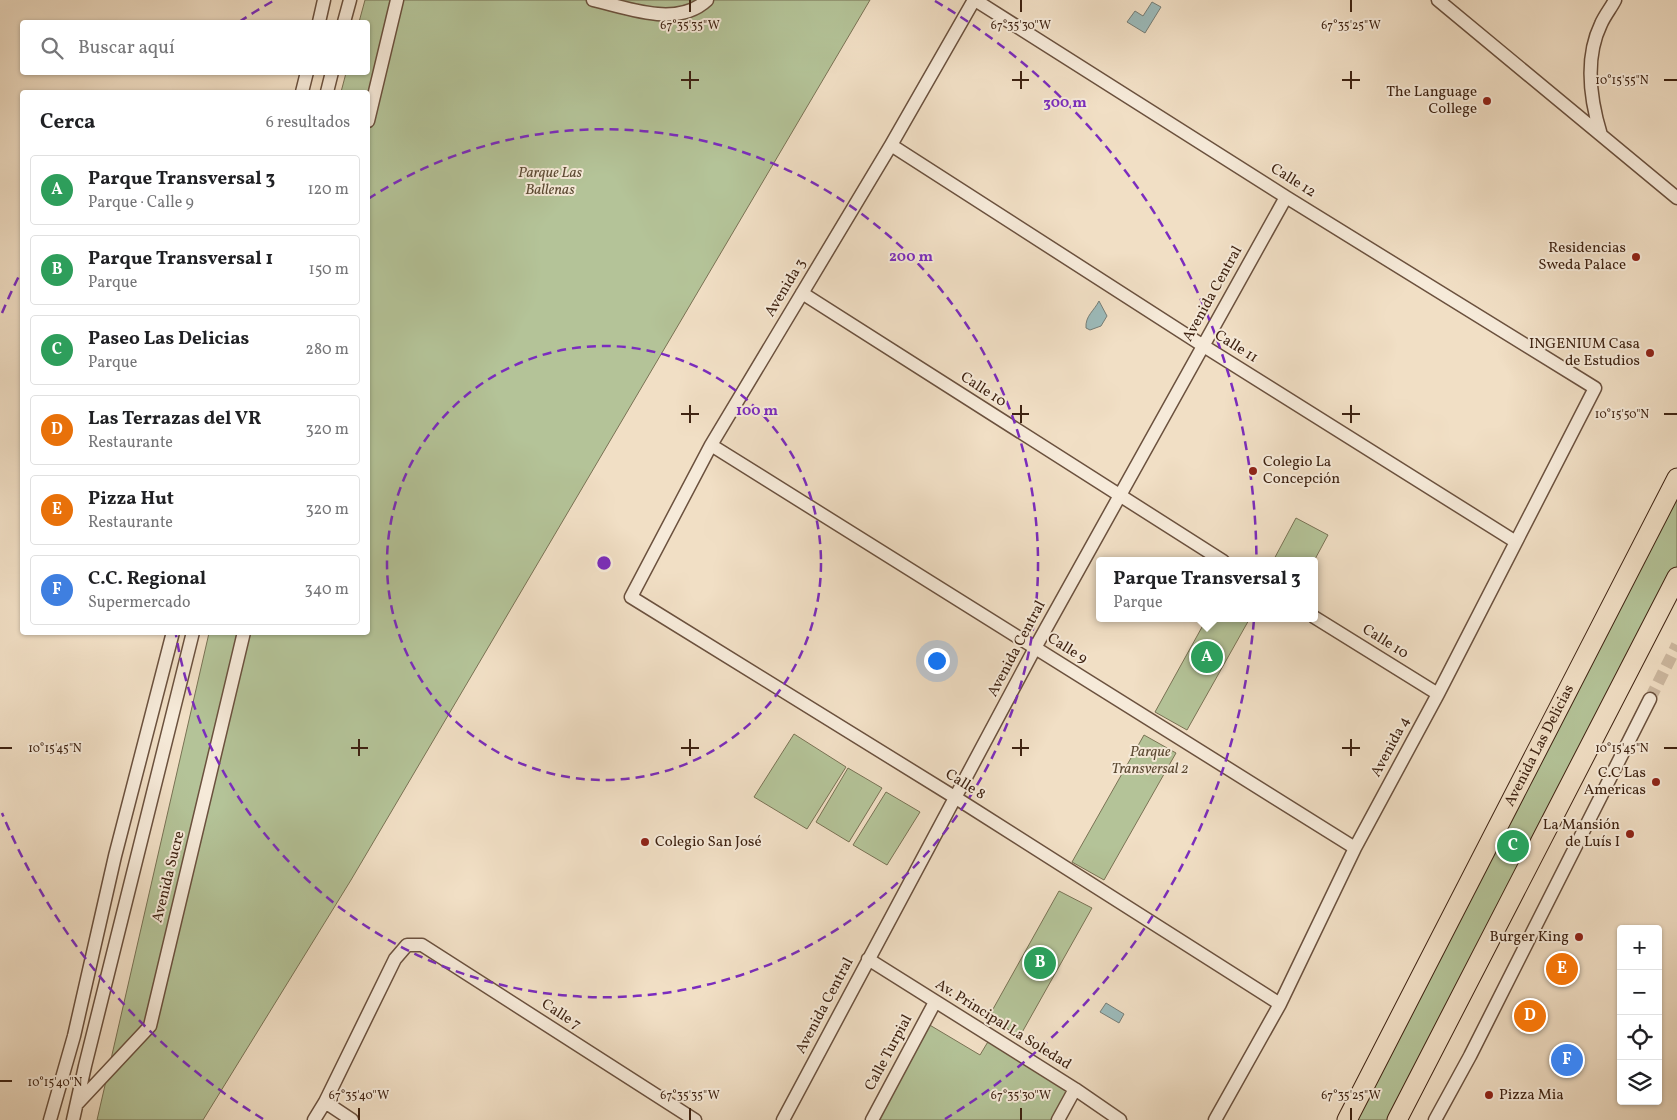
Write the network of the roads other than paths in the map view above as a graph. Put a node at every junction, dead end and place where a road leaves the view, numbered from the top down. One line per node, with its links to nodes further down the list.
1 (324, 0): 9 (street)
2 (350, 0): 10 (street)
3 (397, 0): 15 (street)
4 (593, 0): 5 (street)
5 (707, 0)
6 (974, 0): 17 (street, Avenida 3); 18 (street, Calle 12)
7 (1438, 0): 16 (street)
8 (1615, 0): 16 (street)
9 (319, 20)
10 (345, 20)
11 (306, 75): 13 (street)
12 (331, 75): 14 (street)
13 (302, 90)
14 (328, 90)
15 (370, 113)
16 (1601, 135): 19 (street)
17 (891, 145): 20 (street, Avenida 3); 21 (street, Calle 11)
18 (1286, 196): 21 (street, Avenida Central); 22 (street, Calle 12)
19 (1677, 198)
20 (802, 293): 23 (street, Avenida 3); 25 (street, Calle 10)
21 (1202, 345): 25 (street, Avenida Central); 26 (street, Calle 11)
22 (1595, 388): 26 (street, Avenida 4)
23 (711, 445): 29 (street, Avenida 3); 34 (street, Calle 9)
24 (1677, 478): 57 (main road, Avenida Las Delicias)
25 (1119, 496): 27 (street, Calle 10); 34 (street, Avenida Central)
26 (1516, 542): 35 (street, Avenida 4)
27 (1218, 557)
28 (1677, 577): 58 (main road)
29 (631, 597): 37 (street, Calle 8)
30 (1318, 619): 35 (street, Calle 10)
31 (172, 635): 39 (street)
32 (192, 635): 40 (street, Avenida Sucre)
33 (243, 635): 46 (street, Avenida Sucre)
34 (1035, 648): 37 (street, Avenida Central); 38 (street, Calle 9)
35 (1438, 694): 38 (street, Avenida 4)
36 (1650, 698): 59 (street)
37 (956, 798): 41 (street, Avenida Central); 43 (street, Calle 8)
38 (1355, 848): 43 (street, Avenida 4)
39 (94, 949): 40 (street); 47 (street)
40 (114, 955): 46 (street, Avenida Sucre)
41 (868, 959): 42 (street, Av. Principal La Soledad); 52 (street, Avenida Central)
42 (935, 1002): 44 (street, Av. Principal La Soledad); 53 (street, Calle Turpial)
43 (1280, 1004): 56 (street, Avenida 4)
44 (1075, 1089): 54 (street); 55 (street, Av. Principal La Soledad)
45 (325, 1102): 49 (street); 50 (street); 51 (street, Calle 7)
46 (77, 1104): 48 (street, Avenida Sucre)
47 (50, 1120)
48 (73, 1120)
49 (314, 1120)
50 (352, 1120)
51 (695, 1120)
52 (783, 1120)
53 (872, 1120)
54 (1058, 1120)
55 (1120, 1120)
56 (1215, 1120)
57 (1348, 1120)
58 (1397, 1120)
59 (1435, 1120)

